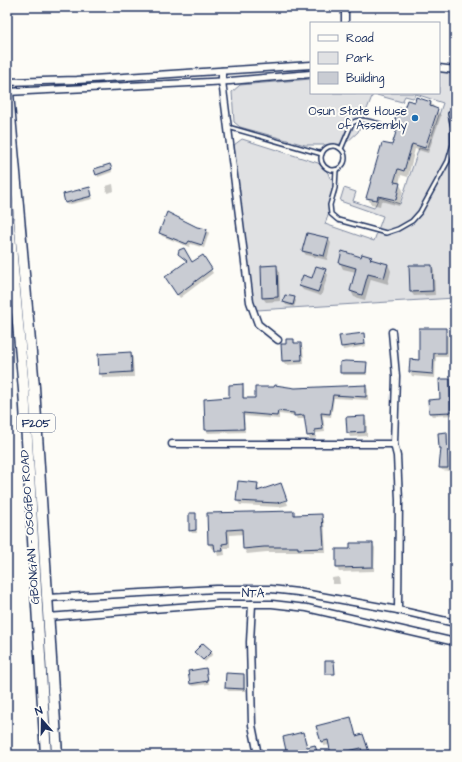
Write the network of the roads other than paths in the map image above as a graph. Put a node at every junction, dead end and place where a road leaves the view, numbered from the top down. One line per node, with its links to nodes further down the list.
1 (345, 7): 2 (street)
2 (344, 22)
3 (310, 64): 5 (street)
4 (440, 68): 6 (street)
5 (222, 70): 8 (street); 9 (street)
6 (455, 70)
7 (310, 74): 8 (street)
8 (222, 81): 10 (street); 13 (street)
9 (7, 82): 10 (main road, GBONGAN - OSOGBO ROAD / F205)
10 (7, 92): 22 (main road, GBONGAN - OSOGBO ROAD / F205)
11 (450, 114): 16 (lane)
12 (380, 124): 14 (lane)
13 (228, 127): 15 (lane); 19 (street)
14 (341, 149): 15 (lane); 16 (lane)
15 (322, 154): 16 (lane)
16 (336, 170)
17 (7, 201): 28 (main road, GBONGAN - OSOGBO ROAD / F205)
18 (392, 332): 21 (street)
19 (278, 340)
20 (172, 444): 21 (street)
21 (394, 444): 24 (street)
22 (47, 598): 24 (street); 25 (main road, GBONGAN - OSOGBO ROAD / F205)
23 (252, 604): 25 (street, NTA); 27 (street, NTA); 30 (street)
24 (398, 610): 26 (street)
25 (48, 617): 29 (main road, GBONGAN - OSOGBO ROAD / F205)
26 (455, 623)
27 (455, 642)
28 (46, 755)
29 (57, 755)
30 (258, 755)

